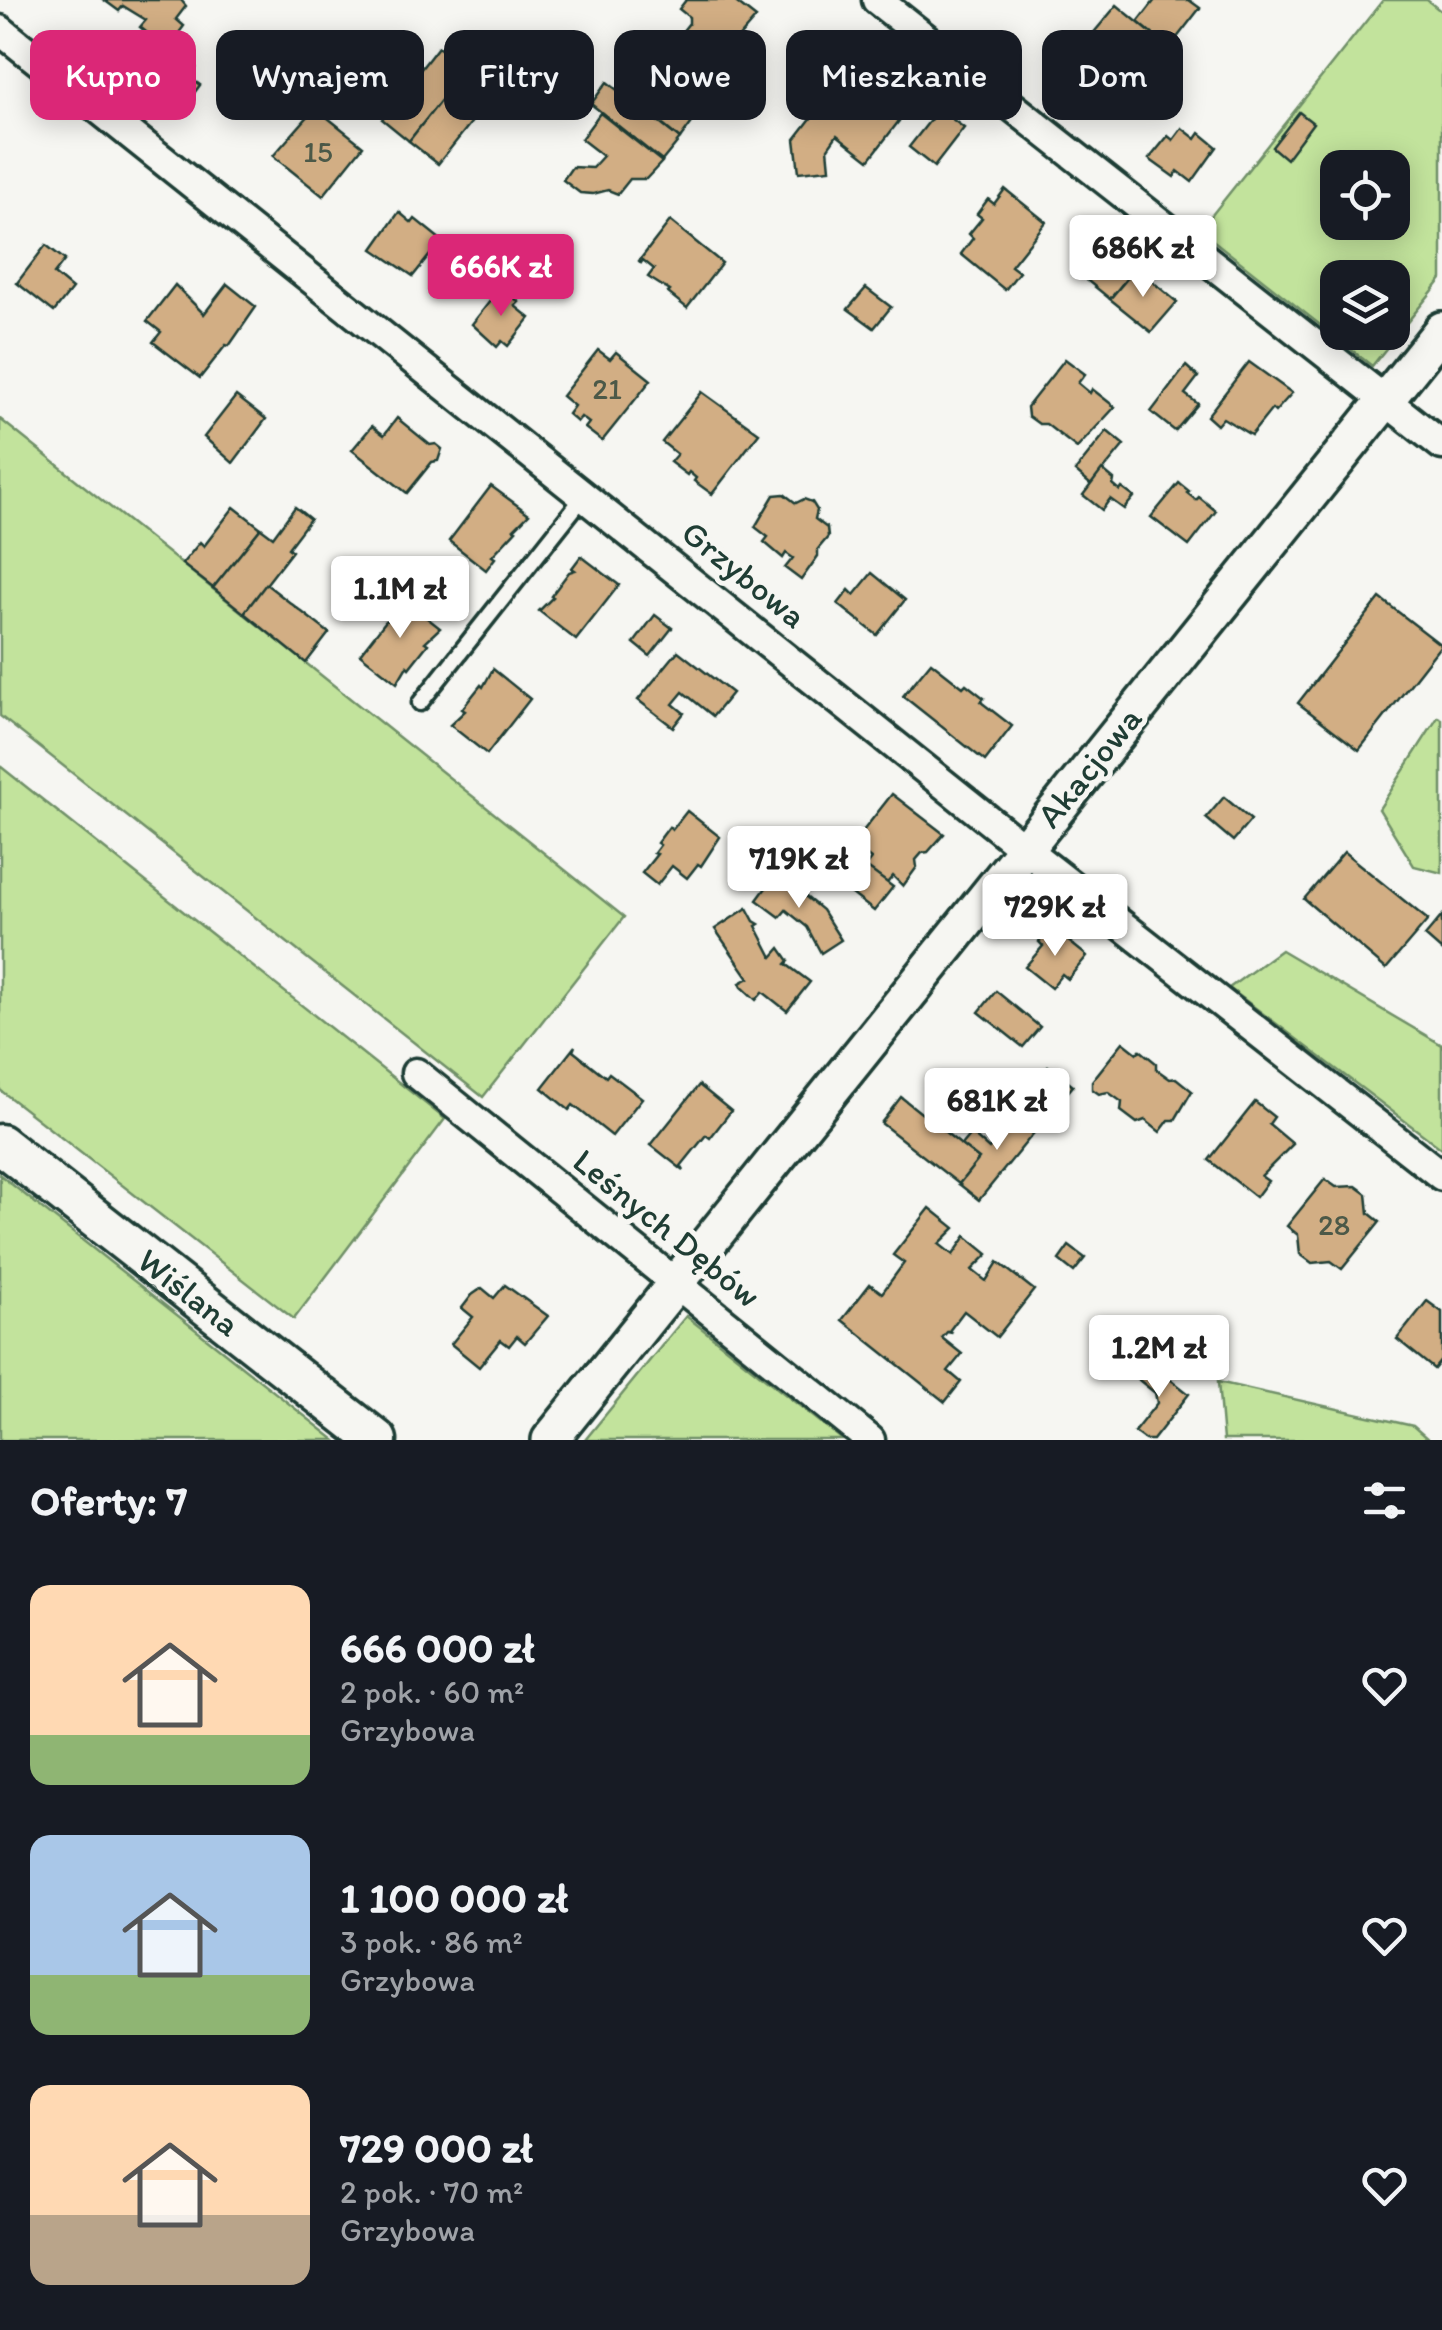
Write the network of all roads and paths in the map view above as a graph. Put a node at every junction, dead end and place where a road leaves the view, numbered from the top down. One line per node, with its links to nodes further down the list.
1 (877, 0): 4 (street)
2 (0, 30): 6 (street, Grzybowa)
3 (1442, 330): 4 (street, Akacjowa)
4 (1386, 399): 5 (street); 8 (street, Akacjowa)
5 (1442, 445)
6 (584, 495): 7 (lane); 8 (street, Grzybowa)
7 (420, 704)
8 (1025, 846): 11 (street, Grzybowa); 12 (street, Akacjowa)
9 (416, 1074): 12 (street, Leśnych Dębów)
10 (0, 1144): 13 (main road, Wiślana)
11 (1442, 1176)
12 (677, 1284): 14 (street, Akacjowa); 15 (street, Leśnych Dębów)
13 (377, 1440)
14 (550, 1440)
15 (870, 1440)

